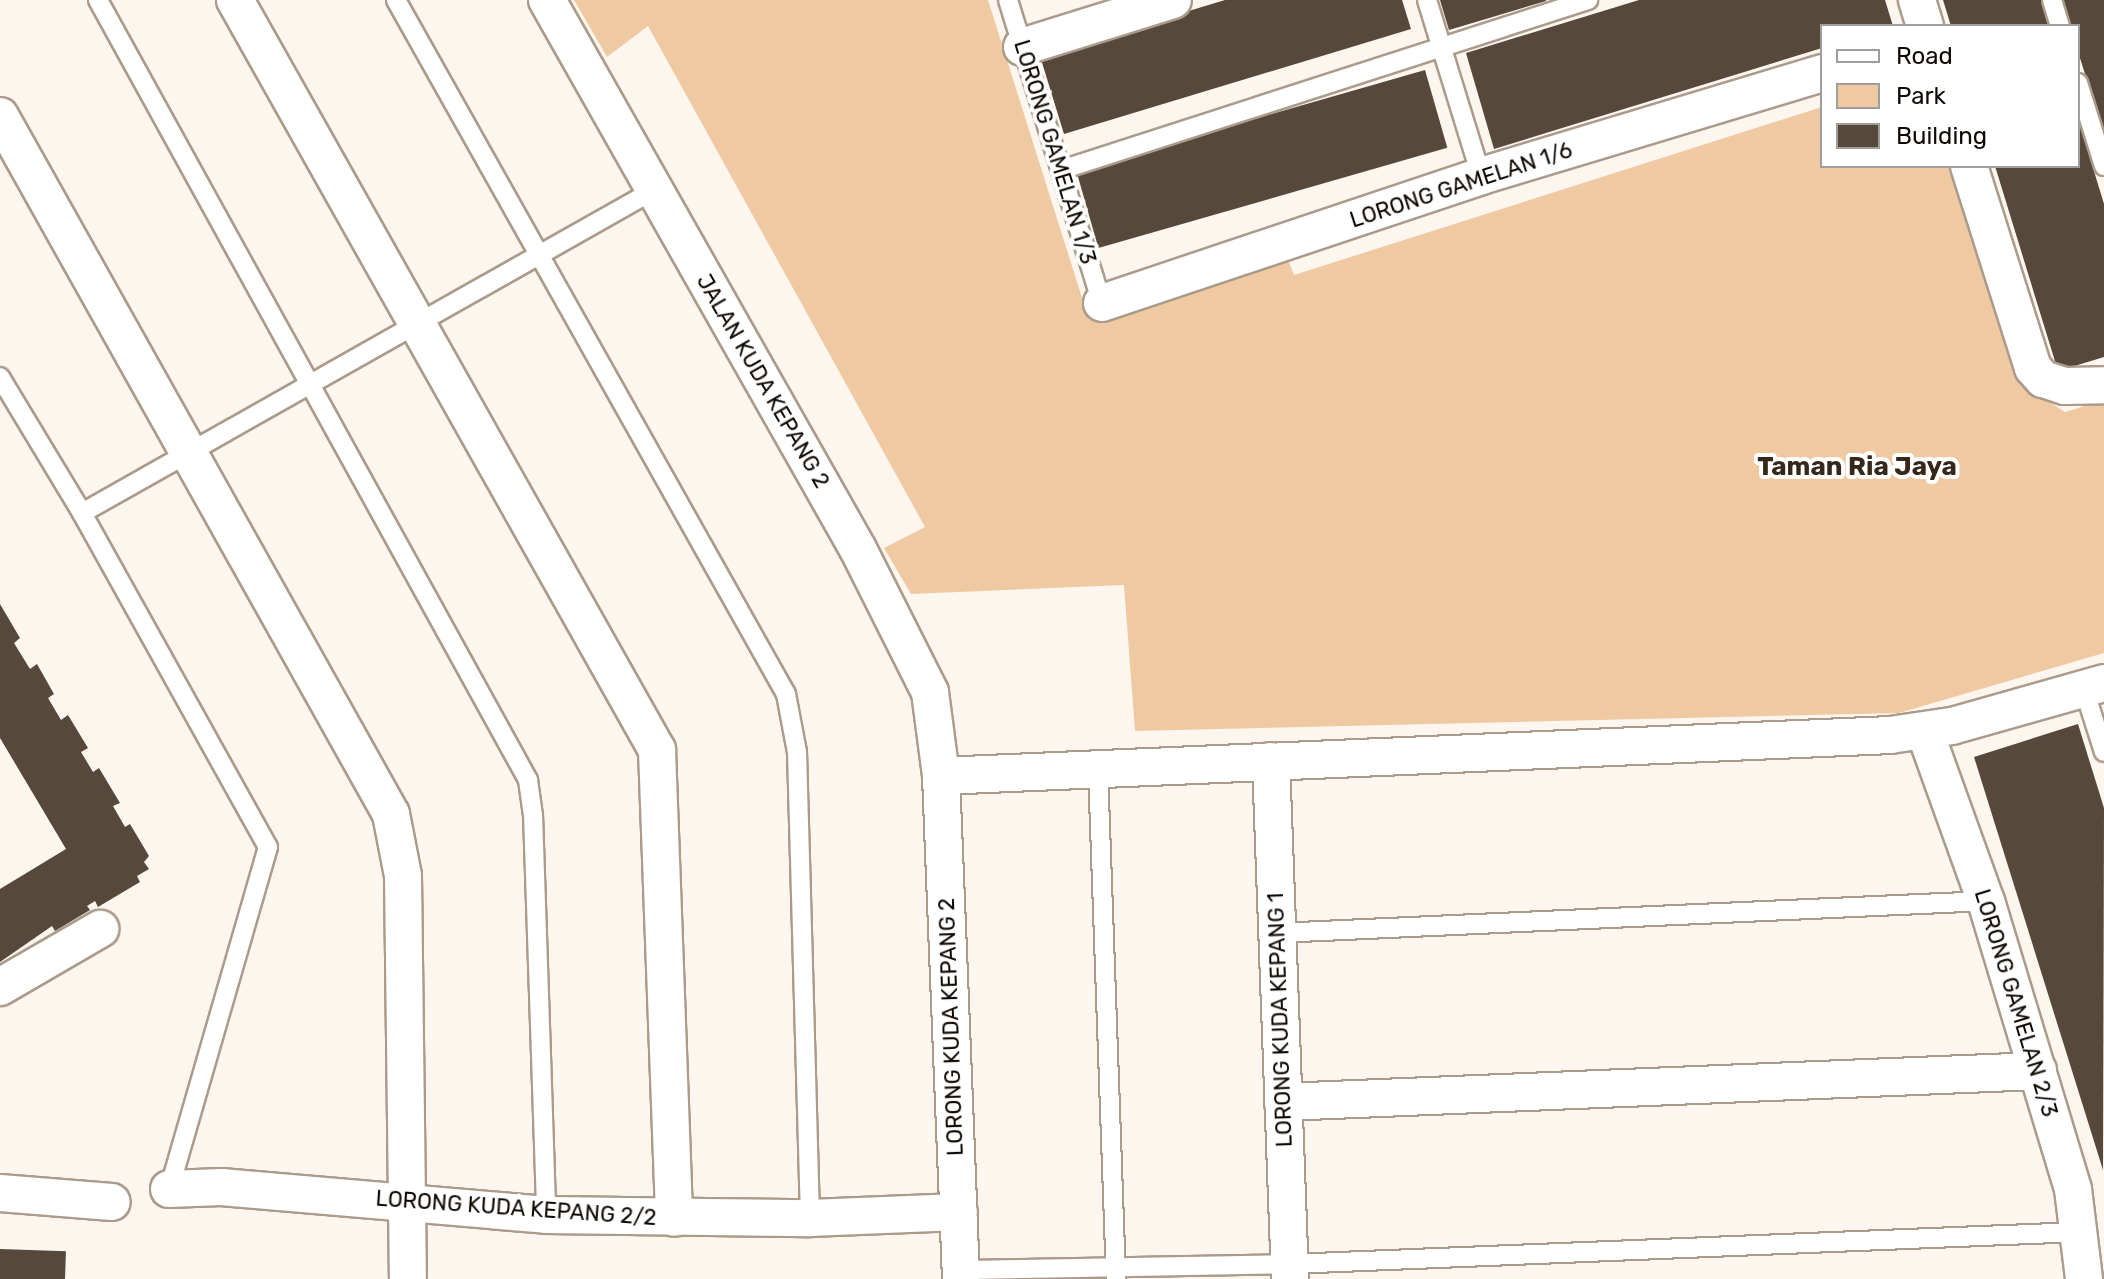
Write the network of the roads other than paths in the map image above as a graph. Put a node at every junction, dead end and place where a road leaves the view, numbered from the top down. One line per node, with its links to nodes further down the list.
1 (98, 0): 27 (lane)
2 (235, 0): 25 (street)
3 (396, 0): 23 (lane)
4 (547, 0): 22 (street, JALAN KUDA KEPANG 2)
5 (1008, 0): 14 (lane, LORONG GAMELAN 1/3)
6 (1173, 0): 14 (street)
7 (1427, 0): 13 (lane)
8 (1588, 0): 13 (lane)
9 (1917, 0): 11 (street)
10 (2052, 0): 12 (lane)
11 (1924, 24)
12 (2059, 24)
13 (1440, 44): 20 (lane); 21 (lane)
14 (1022, 47): 20 (lane, LORONG GAMELAN 1/3)
15 (1820, 74): 21 (street, LORONG GAMELAN 1/6)
16 (2080, 89): 18 (lane)
17 (0, 116): 29 (street)
18 (2104, 166)
19 (1970, 168): 28 (street)
20 (1061, 170): 24 (lane, LORONG GAMELAN 1/3)
21 (1481, 176): 24 (street, LORONG GAMELAN 1/6)
22 (654, 190): 23 (lane); 36 (street, JALAN KUDA KEPANG 2)
23 (536, 257): 25 (lane); 50 (lane)
24 (1102, 303)
25 (416, 324): 27 (lane); 49 (street)
26 (0, 377): 30 (lane)
27 (312, 383): 29 (lane); 48 (lane)
28 (2104, 385)
29 (190, 452): 30 (lane); 46 (street)
30 (82, 513): 43 (lane)
31 (2094, 686): 32 (street); 33 (lane)
32 (1925, 732): 34 (street); 37 (street, LORONG GAMELAN 2/3)
33 (2104, 752)
34 (1271, 761): 35 (street); 39 (street, LORONG KUDA KEPANG 1)
35 (1098, 769): 36 (street); 52 (lane)
36 (941, 776): 47 (street, LORONG KUDA KEPANG 2)
37 (1986, 901): 39 (lane); 41 (street, LORONG GAMELAN 2/3)
38 (100, 929): 40 (street)
39 (1277, 933): 42 (street, LORONG KUDA KEPANG 1)
40 (0, 987)
41 (2038, 1071): 42 (street); 51 (street, LORONG GAMELAN 2/3)
42 (1283, 1102): 53 (street, LORONG KUDA KEPANG 1)
43 (169, 1189): 46 (street, LORONG KUDA KEPANG 2/2)
44 (0, 1193): 45 (street)
45 (112, 1202)
46 (410, 1202): 48 (street, LORONG KUDA KEPANG 2/2); 55 (street)
47 (959, 1212): 50 (street, LORONG KUDA KEPANG 2/2); 54 (street, LORONG KUDA KEPANG 2)
48 (546, 1215): 49 (street, LORONG KUDA KEPANG 2/2)
49 (674, 1218): 50 (street, LORONG KUDA KEPANG 2/2)
50 (810, 1218)
51 (2082, 1232): 53 (lane); 56 (street, LORONG GAMELAN 2/3)
52 (1116, 1272): 53 (lane); 54 (lane)
53 (1290, 1272)
54 (961, 1275)
55 (408, 1279)
56 (2084, 1279)

